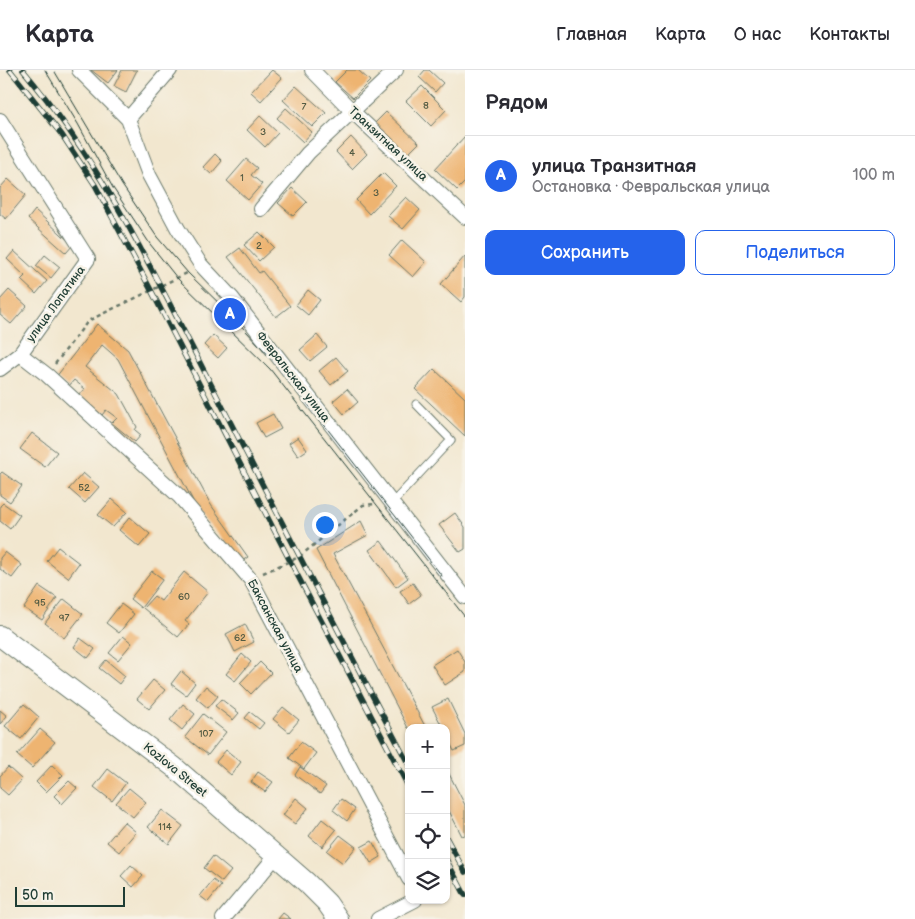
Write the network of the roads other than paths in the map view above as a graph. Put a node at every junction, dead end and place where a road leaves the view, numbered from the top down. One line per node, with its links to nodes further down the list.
1 (79, 70): 6 (street, Февральская улица)
2 (170, 70): 6 (street)
3 (312, 70): 5 (street, Транзитная улица)
4 (396, 70): 5 (street)
5 (353, 112): 8 (street); 9 (street, Транзитная улица)
6 (128, 119): 13 (street, Февральская улица)
7 (0, 120): 10 (street, улица Лопатина)
8 (261, 209)
9 (465, 216)
10 (20, 354): 11 (street, улица Лопатина); 17 (street, Баксанская улица)
11 (0, 369)
12 (416, 404): 13 (lane)
13 (392, 503): 14 (street, Февральская улица)
14 (465, 597)
15 (0, 636): 16 (street, Kozlova Street)
16 (276, 856): 19 (street); 20 (street, Kozlova Street)
17 (405, 871)
18 (407, 904): 21 (street)
19 (223, 919)
20 (338, 919)
21 (378, 919)

